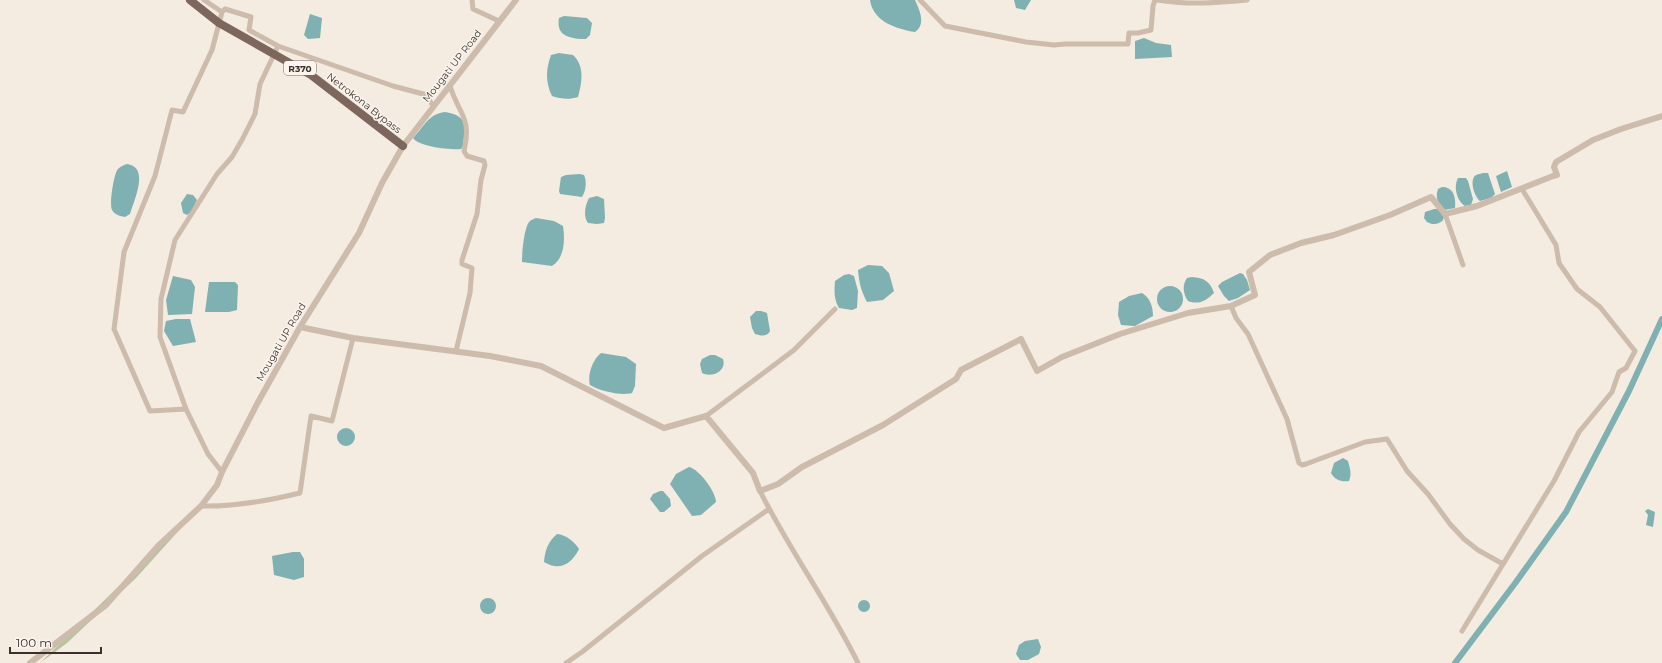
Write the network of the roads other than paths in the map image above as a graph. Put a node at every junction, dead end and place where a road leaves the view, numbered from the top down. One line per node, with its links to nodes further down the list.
1 (190, 0): 10 (main road, Netrokona Bypass / R370)
2 (204, 0): 8 (street)
3 (472, 0): 9 (street)
4 (516, 0): 9 (street, Mougati UP Road)
5 (920, 0): 6 (street)
6 (1156, 0): 7 (street)
7 (1247, 0)
8 (222, 12): 10 (street); 11 (street)
9 (499, 20): 12 (street, Mougati UP Road)
10 (219, 23): 11 (main road, Netrokona Bypass / R370); 24 (street)
11 (276, 50): 13 (street); 15 (main road, Netrokona Bypass / R370); 24 (street)
12 (450, 86): 13 (street, Mougati UP Road); 23 (street)
13 (434, 104): 15 (street, Mougati UP Road)
14 (1662, 116): 16 (street)
15 (403, 146): 21 (street, Mougati UP Road)
16 (1522, 189): 17 (street); 30 (street)
17 (1445, 214): 18 (street); 19 (street)
18 (1463, 265)
19 (1231, 306): 27 (street); 30 (street)
20 (835, 309): 25 (street)
21 (300, 327): 22 (street); 26 (street, Mougati UP Road)
22 (353, 338): 23 (street); 28 (street)
23 (456, 351): 25 (street)
24 (186, 409): 26 (street)
25 (706, 416): 27 (street)
26 (222, 472): 28 (street, Mougati UP Road)
27 (760, 492): 29 (street)
28 (201, 506): 32 (street, Mougati UP Road)
29 (769, 509): 33 (street); 34 (street)
30 (1503, 564): 31 (street)
31 (1462, 631)
32 (34, 662)
33 (566, 663)
34 (858, 663)

